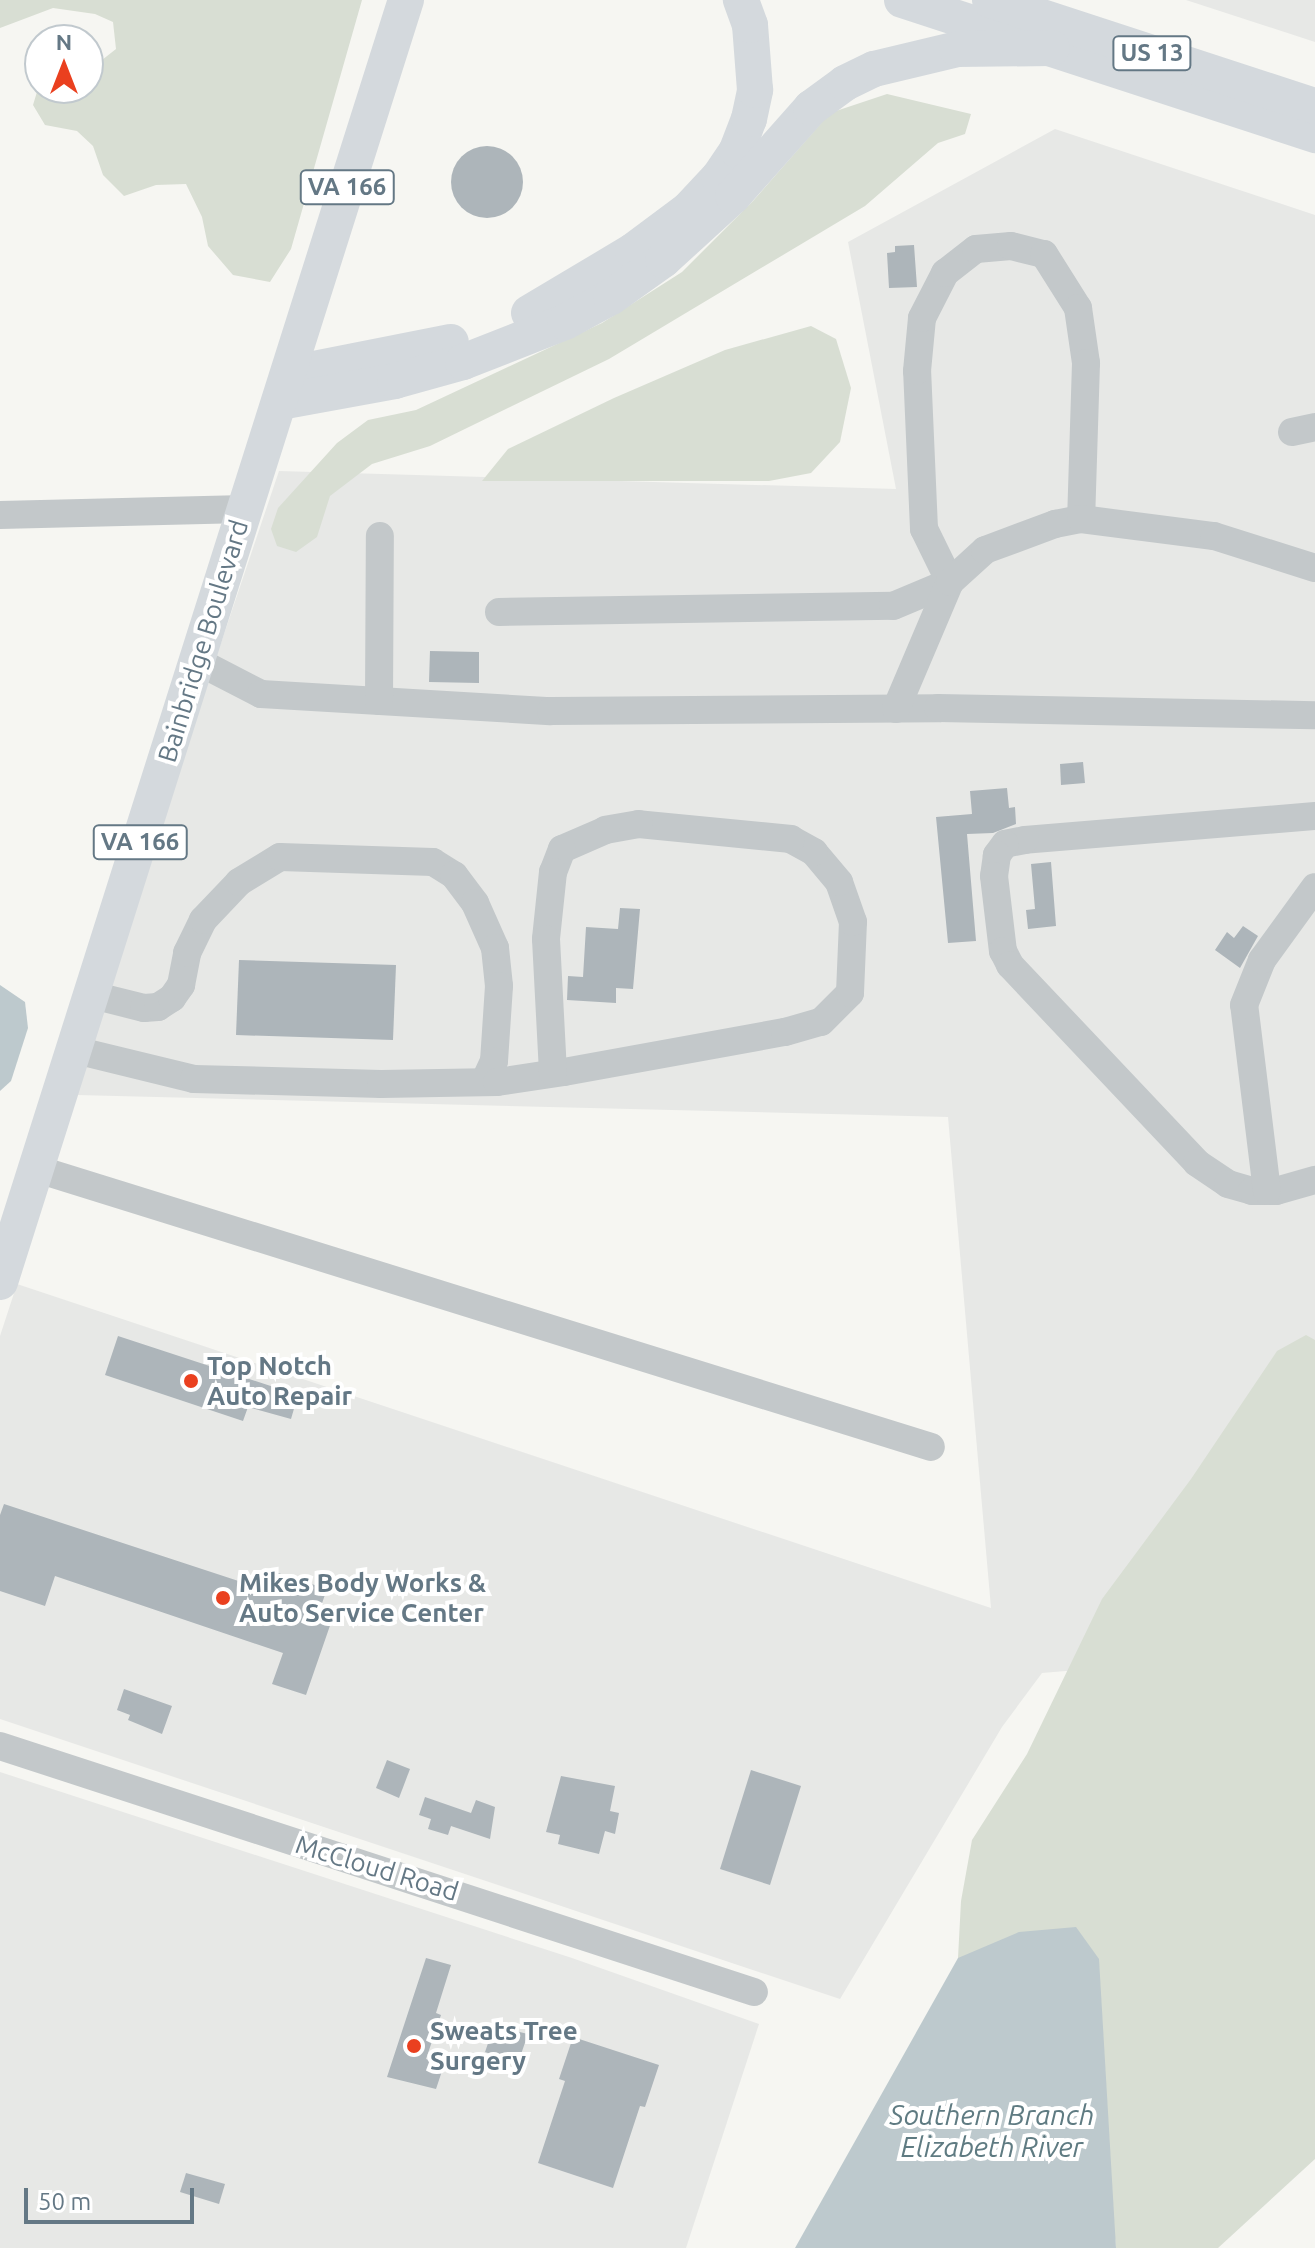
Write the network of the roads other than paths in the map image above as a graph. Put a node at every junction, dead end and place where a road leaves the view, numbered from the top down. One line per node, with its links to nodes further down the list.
1 (406, 0): 8 (main road, Bainbridge Boulevard / VA 166)
2 (741, 0): 8 (main road)
3 (902, 0): 5 (main road, US 13)
4 (990, 0): 6 (main road, US 13)
5 (1052, 48): 7 (main road, US 13); 8 (main road)
6 (1315, 106)
7 (1315, 135)
8 (284, 388): 9 (main road, Bainbridge Boulevard / VA 166)
9 (245, 509): 10 (street); 16 (main road, Bainbridge Boulevard / VA 166)
10 (0, 515)
11 (1081, 519): 13 (street); 14 (street); 14 (street)
12 (380, 536): 17 (street)
13 (1315, 568)
14 (950, 582): 15 (street); 18 (street)
15 (499, 612)
16 (197, 661): 17 (street); 22 (main road, Bainbridge Boulevard / VA 166)
17 (379, 701): 18 (street)
18 (896, 709): 19 (street)
19 (1315, 715)
20 (1315, 816): 28 (street)
21 (1315, 887): 28 (street)
22 (92, 995): 23 (main road, Bainbridge Boulevard / VA 166); 25 (street)
23 (75, 1050): 25 (street); 26 (main road, Bainbridge Boulevard / VA 166)
24 (553, 1073): 24 (street); 25 (street)
25 (484, 1082)
26 (37, 1169): 29 (main road, Bainbridge Boulevard / VA 166); 30 (street)
27 (1315, 1180): 28 (street)
28 (1267, 1191)
29 (0, 1282)
30 (931, 1447)
31 (0, 1746): 32 (street, McCloud Road)
32 (754, 1992)

